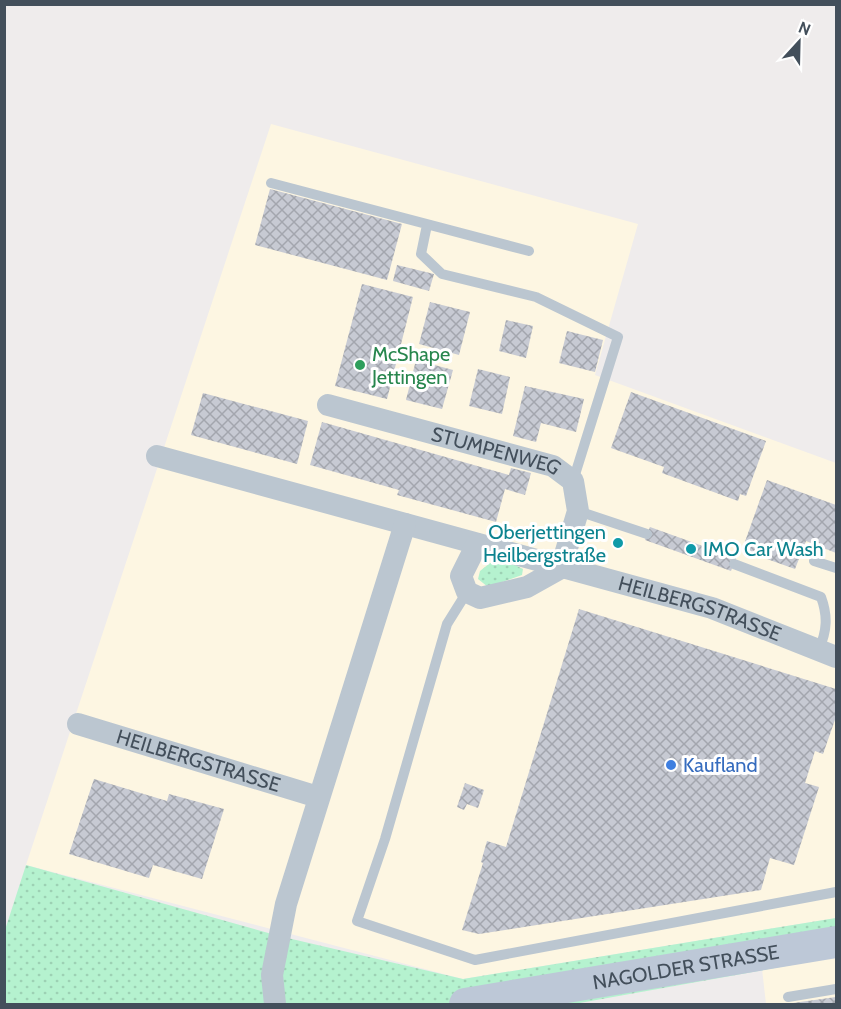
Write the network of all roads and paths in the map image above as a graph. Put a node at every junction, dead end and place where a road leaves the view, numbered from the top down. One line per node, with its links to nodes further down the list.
1 (271, 183): 2 (lane)
2 (427, 225): 3 (lane); 6 (lane)
3 (529, 251)
4 (328, 405): 6 (street, STUMPENWEG)
5 (157, 456): 8 (street, HEILBERGSTRASSE)
6 (573, 481): 7 (street, STUMPENWEG)
7 (578, 510): 9 (lane); 13 (street, STUMPENWEG)
8 (405, 524): 10 (street, HEILBERGSTRASSE); 18 (street)
9 (647, 534)
10 (477, 544): 13 (street, HEILBERGSTRASSE); 15 (street)
11 (814, 561): 14 (lane)
12 (734, 564): 16 (lane)
13 (561, 568): 15 (street); 16 (street, HEILBERGSTRASSE)
14 (837, 568)
15 (466, 592): 19 (lane)
16 (831, 652)
17 (78, 724): 18 (street, HEILBERGSTRASSE)
18 (318, 797): 23 (street)
19 (837, 892)
20 (837, 942): 24 (street, NAGOLDER STRASSE)
21 (837, 989): 22 (lane)
22 (788, 997)
23 (275, 1005)
24 (465, 1005)

